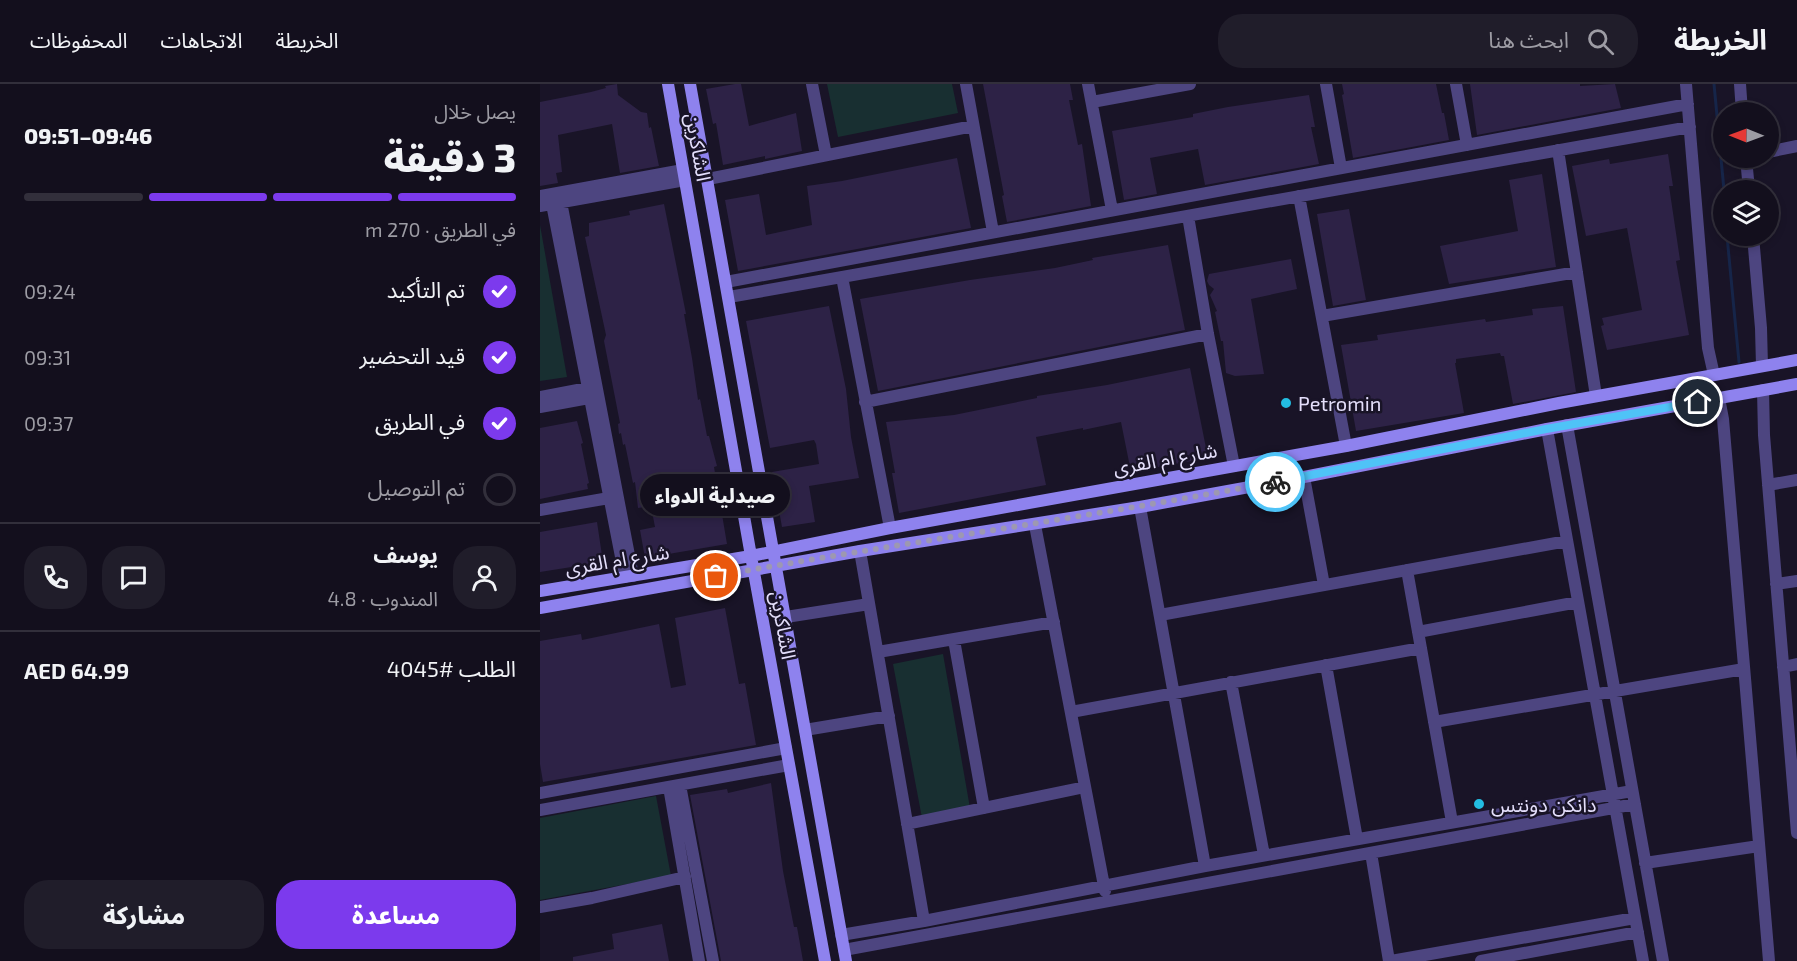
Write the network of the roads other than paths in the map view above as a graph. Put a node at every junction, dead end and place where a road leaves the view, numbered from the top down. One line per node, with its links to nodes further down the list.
1 (668, 84): 22 (main road, الشاكرين)
2 (690, 84): 23 (main road, الشاكرين)
3 (812, 84): 20 (street)
4 (966, 84): 14 (street)
5 (1088, 84): 11 (street)
6 (1190, 84): 11 (street)
7 (1326, 84): 21 (street)
8 (1456, 84): 16 (street)
9 (1686, 84): 13 (street)
10 (1740, 84): 12 (street)
11 (1092, 102): 27 (street)
12 (1741, 102)
13 (1688, 104): 15 (street); 16 (street)
14 (974, 126): 20 (street); 29 (street)
15 (1690, 127): 18 (street); 39 (street)
16 (1467, 145): 21 (street)
17 (1797, 146): 19 (street)
18 (1558, 150): 25 (street); 31 (street)
19 (1779, 150)
20 (826, 155): 23 (street)
21 (1341, 168): 27 (street)
22 (684, 175): 24 (street); 26 (street); 65 (main road, الشاكرين)
23 (708, 179): 33 (main road, الشاكرين)
24 (540, 196)
25 (1299, 196): 28 (street); 35 (street)
26 (551, 204): 42 (street); 69 (street)
27 (1112, 210): 29 (street)
28 (1188, 216): 32 (street); 36 (street)
29 (993, 232): 33 (street)
30 (1754, 246): 38 (street)
31 (1577, 272): 35 (street); 43 (street)
32 (842, 277): 34 (street); 46 (street)
33 (726, 282): 34 (main road, الشاكرين)
34 (729, 297): 63 (main road, الشاكرين)
35 (1322, 316): 51 (street)
36 (1208, 334): 46 (street); 53 (street)
37 (1797, 360): 38 (main road, شارع ام القرى)
38 (1762, 366): 39 (main road, شارع ام القرى)
39 (1717, 374): 43 (main road, شارع ام القرى)
40 (1797, 384): 41 (main road, شارع ام القرى)
41 (1763, 390): 45 (main road, شارع ام القرى); 56 (street)
42 (589, 393): 44 (street); 47 (street); 57 (street)
43 (1596, 396): 49 (main road, شارع ام القرى)
44 (540, 397)
45 (1721, 398): 48 (main road, شارع ام القرى); 87 (street)
46 (866, 402): 61 (street)
47 (540, 407)
48 (1567, 425): 50 (main road, شارع ام القرى); 89 (street)
49 (1428, 429): 51 (main road, شارع ام القرى); 52 (main road)
50 (1546, 429): 52 (main road, شارع ام القرى); 62 (street)
51 (1346, 446): 53 (main road, شارع ام القرى)
52 (1432, 452): 54 (main road, شارع ام القرى)
53 (1234, 466): 61 (main road, شارع ام القرى)
54 (1304, 477): 58 (main road, شارع ام القرى); 72 (street)
55 (1797, 480): 56 (street)
56 (1768, 485): 71 (street)
57 (609, 498): 59 (street); 69 (street)
58 (1140, 507): 60 (main road, شارع ام القرى); 77 (street)
59 (540, 510)
60 (1035, 525): 64 (main road, شارع ام القرى); 79 (street)
61 (890, 528): 63 (main road, شارع ام القرى)
62 (1567, 541): 68 (street); 74 (street)
63 (774, 551): 65 (main road, شارع ام القرى); 66 (main road, الشاكرين)
64 (860, 551): 66 (main road, شارع ام القرى); 75 (street)
65 (751, 556): 67 (main road, الشاكرين); 69 (main road, شارع ام القرى)
66 (777, 566): 67 (main road, شارع ام القرى); 78 (main road, الشاكرين)
67 (754, 570): 76 (main road, شارع ام القرى); 96 (main road, الشاكرين)
68 (1407, 570): 72 (street); 80 (street)
69 (629, 576): 73 (main road, شارع ام القرى)
70 (1797, 581): 71 (street)
71 (1776, 584): 86 (street)
72 (1324, 585): 77 (street)
73 (540, 591)
74 (1578, 602): 80 (street); 91 (street)
75 (869, 604): 78 (street); 83 (street)
76 (540, 608)
77 (1160, 615): 90 (street)
78 (786, 617): 95 (main road, الشاكرين)
79 (1054, 622): 81 (street); 92 (street)
80 (1418, 632): 82 (street)
81 (954, 640): 83 (street); 106 (street)
82 (1421, 648): 85 (street); 94 (street)
83 (878, 652): 93 (street)
84 (1797, 664): 86 (street)
85 (1326, 665): 88 (street); 113 (street)
86 (1783, 667): 98 (street)
87 (1744, 669): 89 (street); 114 (street)
88 (1231, 682): 90 (street); 116 (street)
89 (1615, 691): 91 (street); 101 (street)
90 (1174, 693): 92 (street); 118 (street)
91 (1595, 695): 94 (street); 103 (street)
92 (1071, 712): 100 (street)
93 (888, 716): 95 (street); 111 (street)
94 (1434, 722): 110 (street)
95 (805, 730): 108 (main road, الشاكرين)
96 (786, 748): 97 (main road, الشاكرين); 102 (street)
97 (789, 765): 99 (street); 109 (main road, الشاكرين)
98 (1794, 765): 112 (street)
99 (675, 786): 107 (street); 119 (street); 130 (street)
100 (1085, 787): 106 (street); 120 (street)
101 (1632, 791): 103 (street); 104 (street)
102 (540, 793)
103 (1613, 794): 105 (street); 110 (street)
104 (1635, 804): 105 (street); 117 (street)
105 (1616, 807): 115 (street); 123 (street)
106 (984, 808): 111 (street)
107 (540, 810)
108 (819, 810): 109 (main road); 126 (main road, الشاكرين)
109 (798, 814): 131 (main road, الشاكرين)
110 (1452, 822): 113 (street)
111 (907, 824): 124 (street)
112 (1797, 833)
113 (1357, 839): 116 (street)
114 (1759, 846): 117 (street); 136 (street)
115 (1371, 853): 121 (street); 132 (street)
116 (1264, 855): 118 (street)
117 (1645, 863): 135 (street)
118 (1205, 866): 120 (street)
119 (685, 878): 122 (street); 129 (street)
120 (1104, 885): 121 (street); 124 (street)
121 (1107, 901): 127 (street)
122 (540, 907)
123 (1635, 918): 125 (street); 128 (street)
124 (924, 921): 126 (street)
125 (1638, 933): 133 (street); 134 (street)
126 (840, 936): 127 (main road, الشاكرين)
127 (845, 955)
128 (1442, 957): 132 (street)
129 (699, 961)
130 (713, 961)
131 (825, 961)
132 (1390, 961)
133 (1481, 961)
134 (1643, 961)
135 (1663, 961)
136 (1769, 961)

